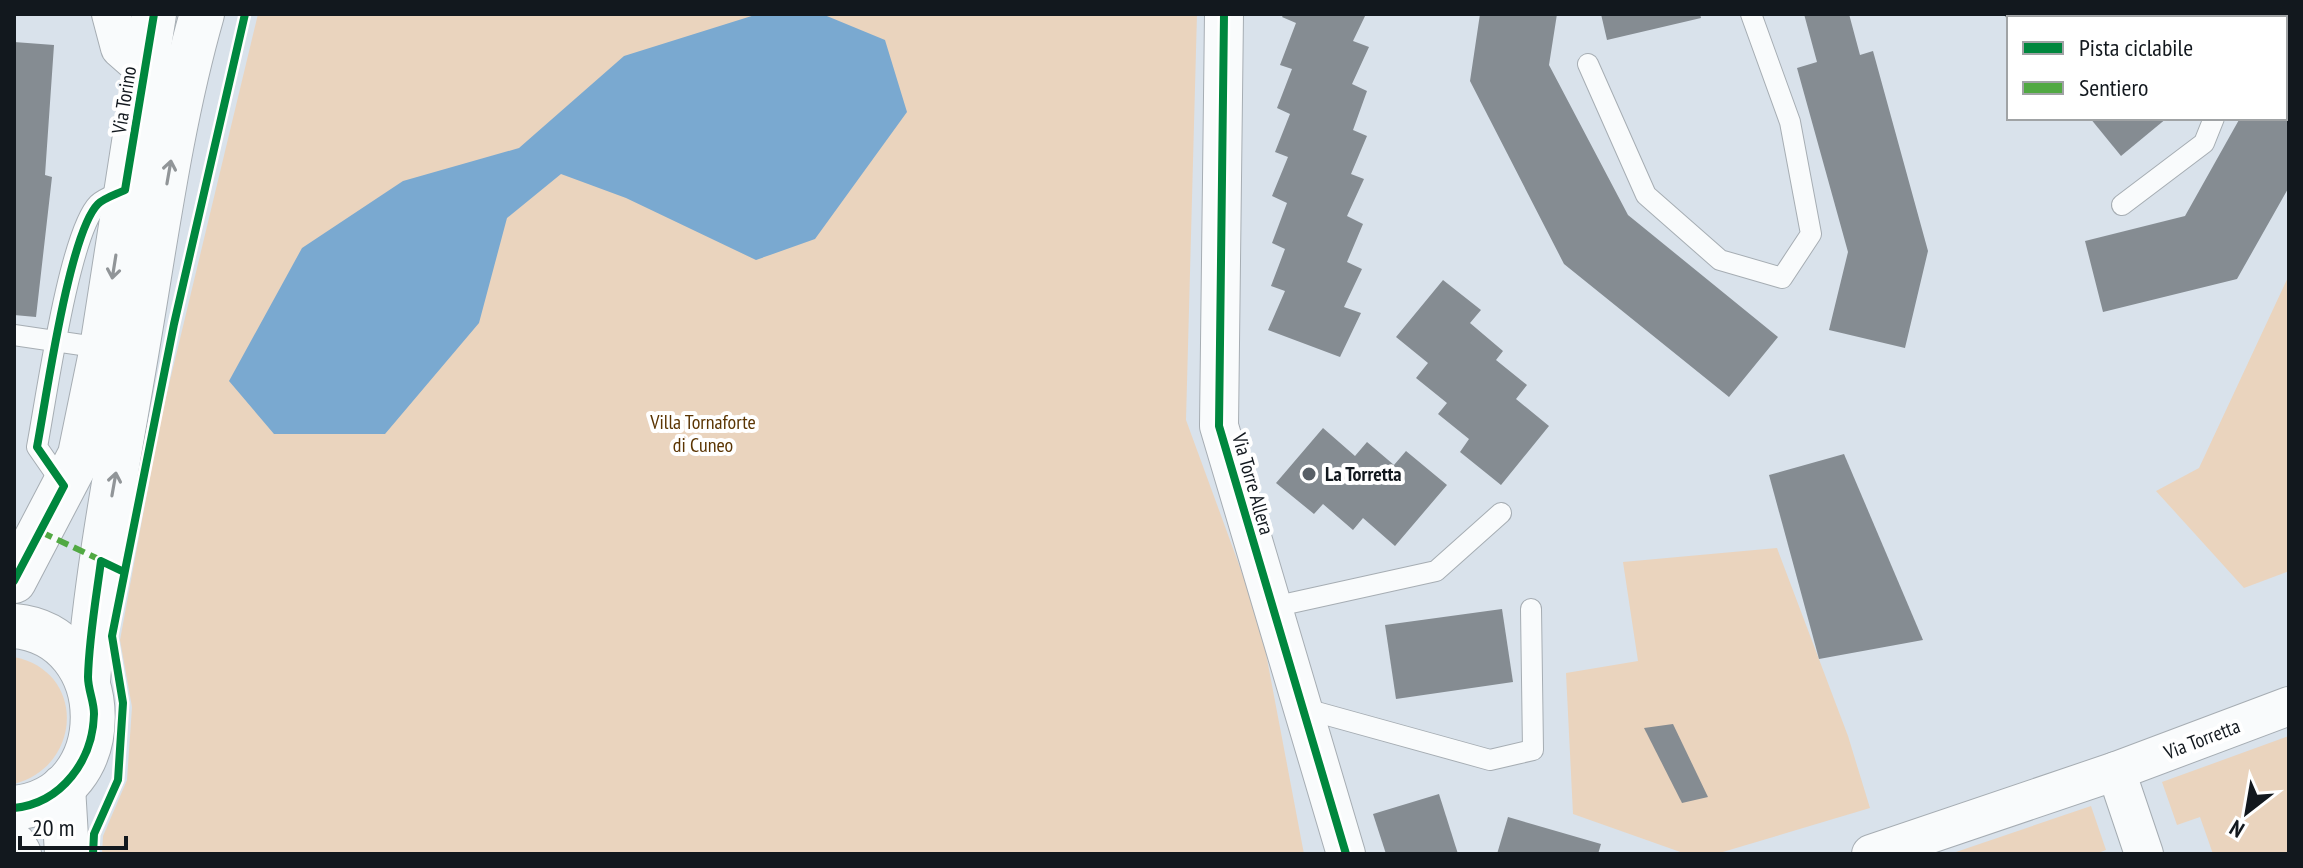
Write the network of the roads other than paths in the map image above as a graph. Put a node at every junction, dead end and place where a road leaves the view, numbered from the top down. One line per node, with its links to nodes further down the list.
1 (111, 14): 7 (street)
2 (154, 14): 7 (main road, Via Torino)
3 (202, 14): 20 (main road, one-way to 3)
4 (1224, 14): 17 (street, Via Torre Allera)
5 (1751, 14): 6 (lane)
6 (1588, 64)
7 (145, 70): 9 (main road, Via Torino)
8 (2213, 120): 10 (lane)
9 (125, 190): 12 (lane); 13 (main road, Via Torino, one-way to 13)
10 (2122, 205)
11 (14, 335): 12 (lane)
12 (56, 341): 13 (lane); 14 (lane)
13 (102, 348): 14 (main road, Via Torino)
14 (64, 486): 16 (main road, Via Torino)
15 (1501, 513): 17 (lane)
16 (14, 581)
17 (1273, 607): 22 (street, Via Torre Allera)
18 (1531, 609): 22 (lane)
19 (14, 626): 20 (main road)
20 (88, 681): 24 (main road)
21 (2289, 706): 23 (street, Via Torretta)
22 (1302, 708): 29 (street, Via Torre Allera)
23 (2116, 771): 30 (street, Via Torretta); 31 (street)
24 (63, 787): 25 (main road); 28 (main road)
25 (14, 808)
26 (14, 845): 27 (main road)
27 (19, 854)
28 (67, 854)
29 (1346, 854)
30 (1871, 854)
31 (2144, 854)

